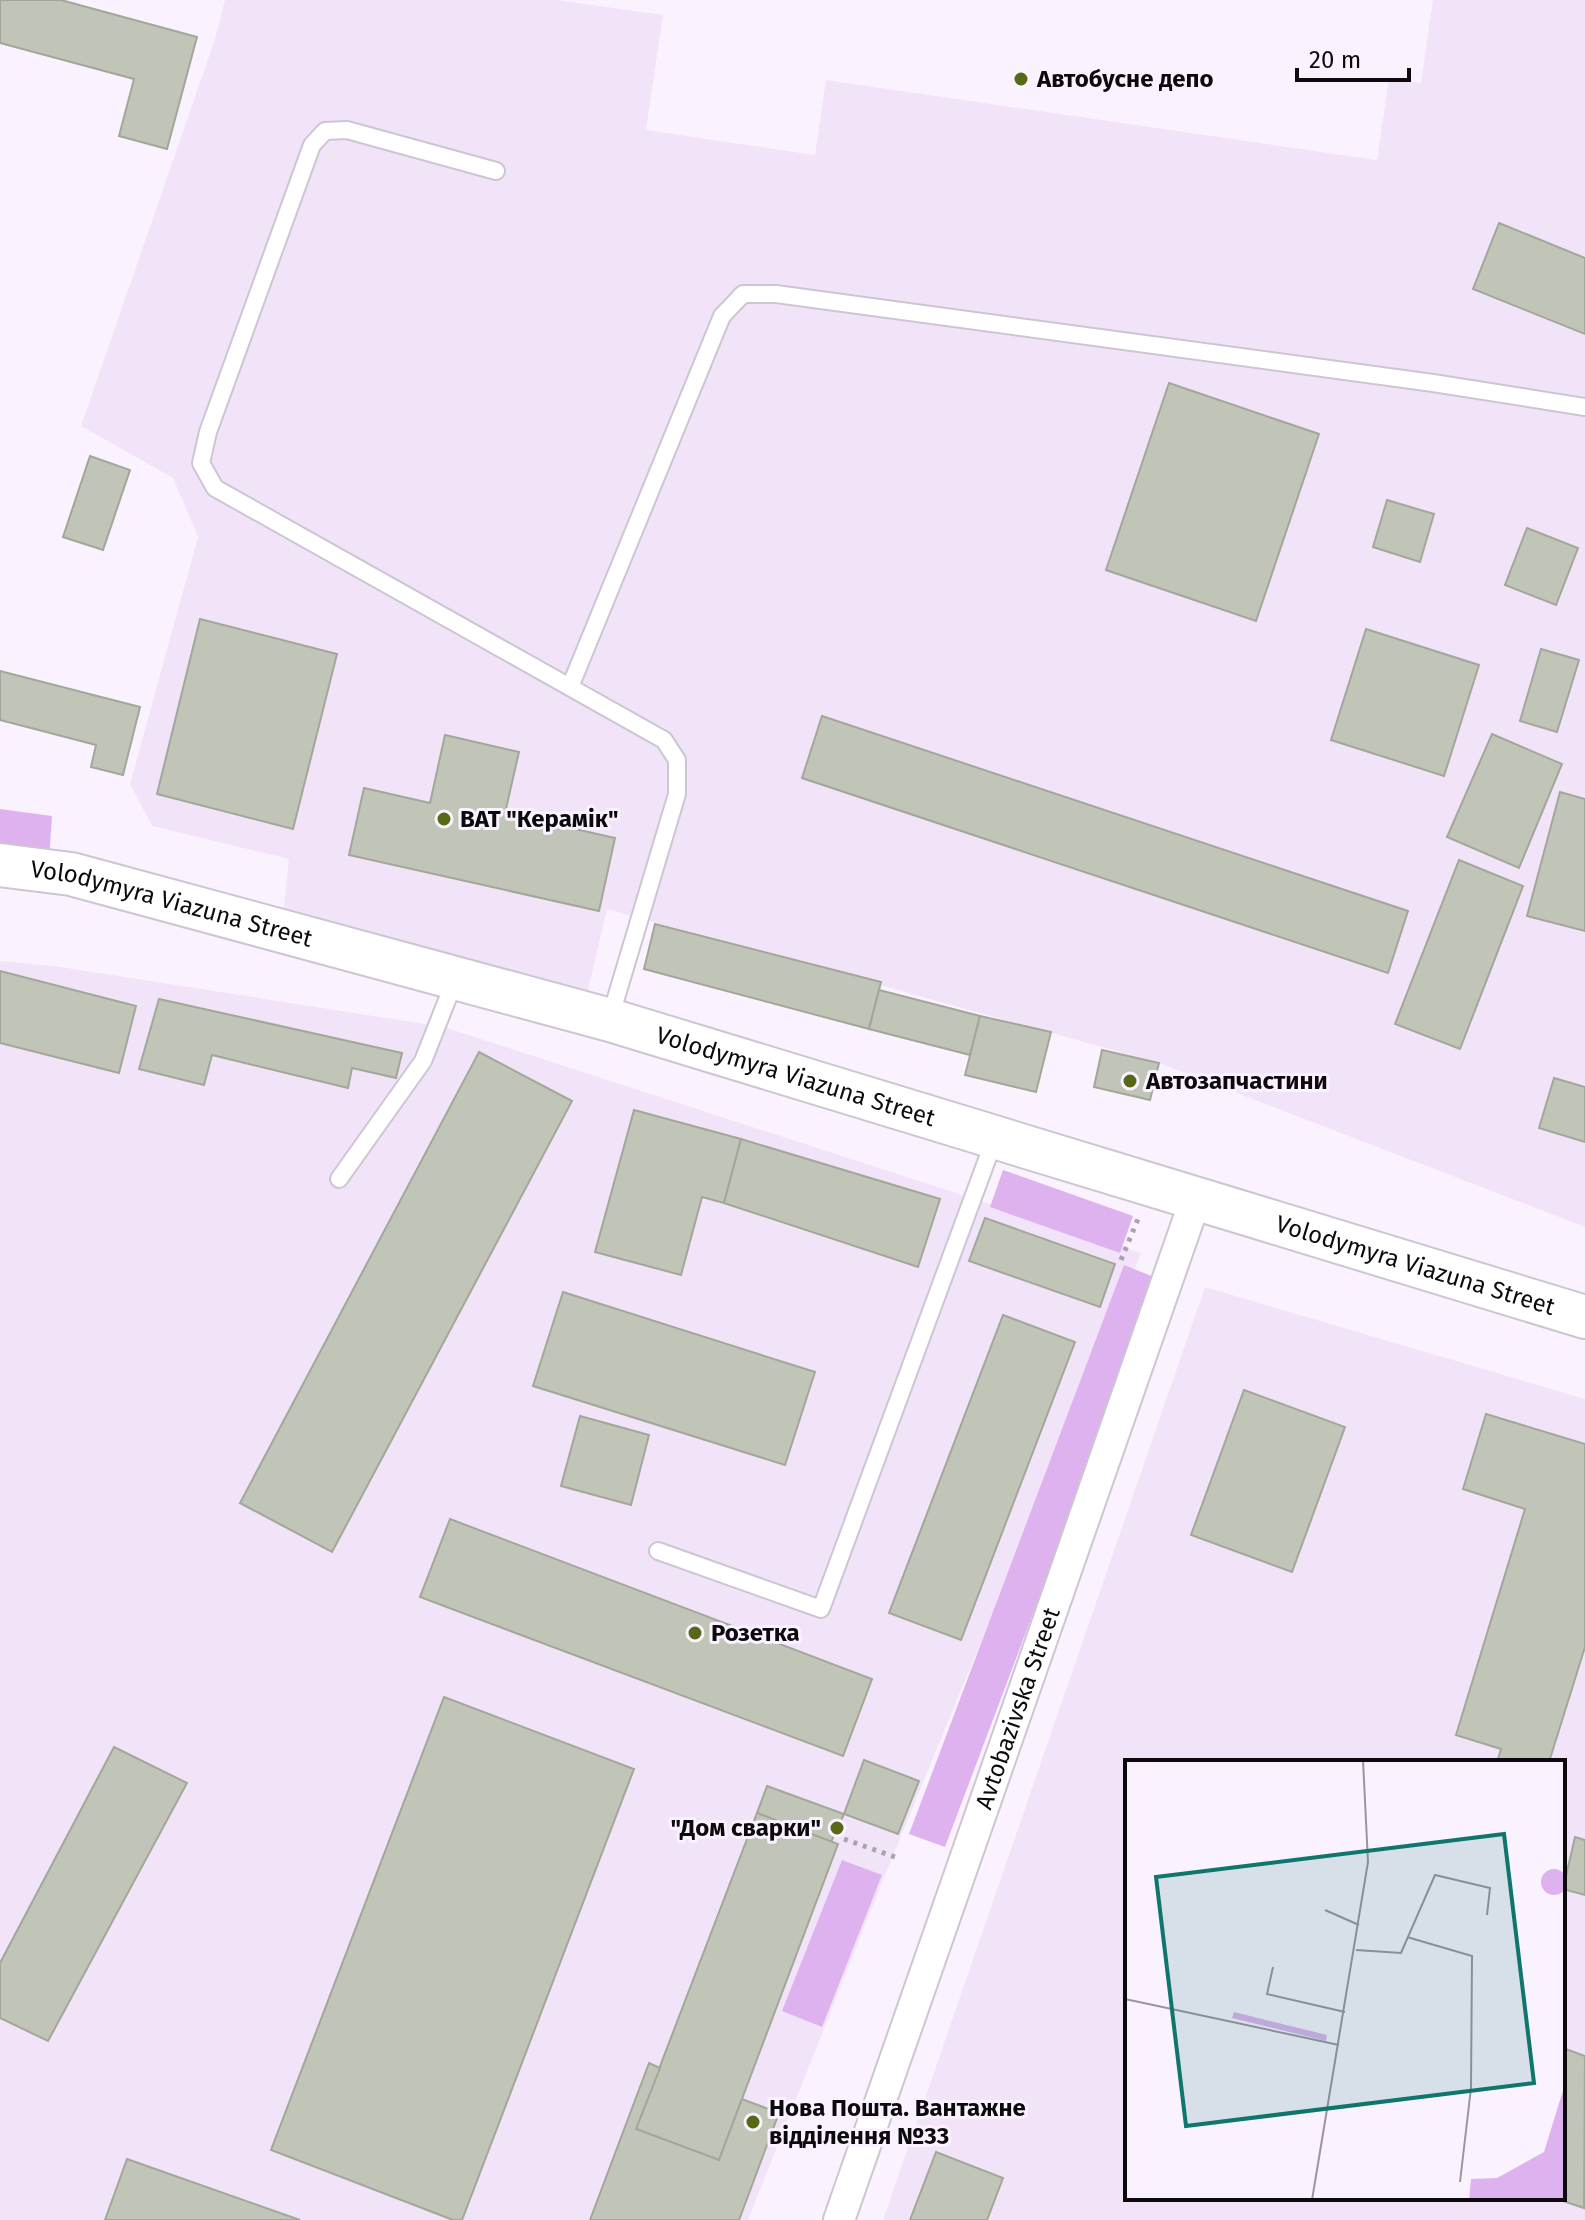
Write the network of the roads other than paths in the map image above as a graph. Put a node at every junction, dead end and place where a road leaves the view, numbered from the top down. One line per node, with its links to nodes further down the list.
1 (496, 171): 3 (lane)
2 (1585, 407): 3 (lane)
3 (570, 687): 6 (lane)
4 (0, 865): 5 (main road, Volodymyra Viazuna Street)
5 (456, 978): 6 (main road, Volodymyra Viazuna Street); 8 (lane)
6 (610, 1020): 7 (main road, Volodymyra Viazuna Street)
7 (995, 1137): 9 (main road, Volodymyra Viazuna Street); 11 (lane)
8 (339, 1179)
9 (1196, 1198): 10 (main road, Volodymyra Viazuna Street); 12 (street, Avtobazivska Street)
10 (1585, 1317)
11 (658, 1551)
12 (839, 2220)

